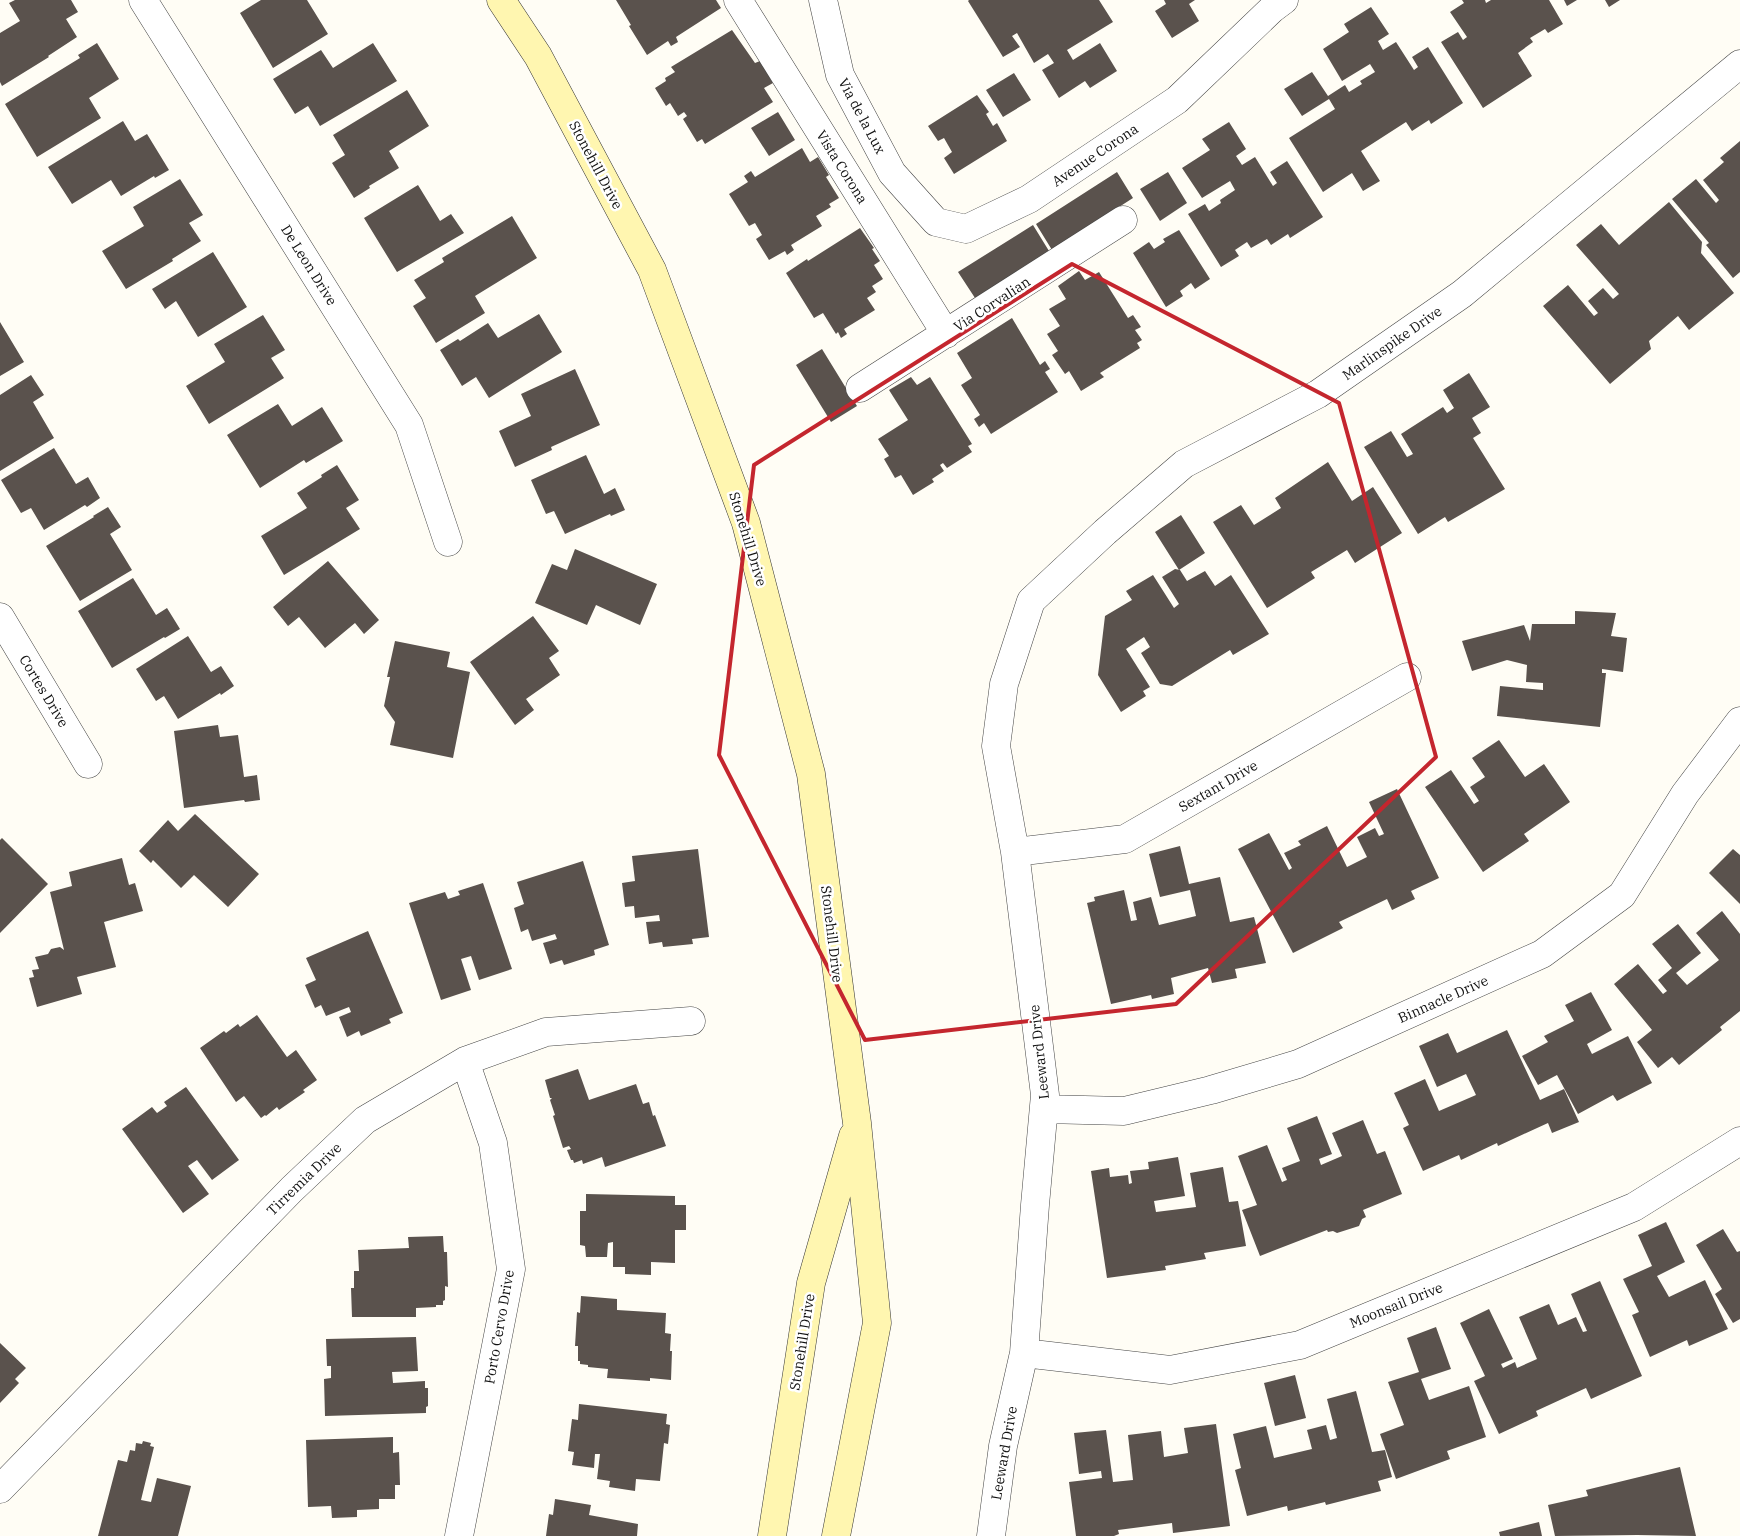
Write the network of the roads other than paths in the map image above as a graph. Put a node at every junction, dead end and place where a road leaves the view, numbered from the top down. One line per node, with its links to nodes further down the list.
1 (143, 0): 12 (street, De Leon Drive)
2 (501, 0): 22 (main road, Stonehill Drive)
3 (738, 0): 8 (street, Vista Corona)
4 (823, 0): 7 (street, Via de la Lux)
5 (1284, 0): 7 (street, Avenue Corona)
6 (1740, 64): 13 (street, Marlinspike Drive)
7 (892, 173): 8 (street)
8 (858, 194): 10 (street, Vista Corona)
9 (1123, 220): 10 (street, Via Corvalian)
10 (946, 334): 11 (street, Via Corvalian)
11 (860, 388)
12 (448, 542)
13 (1031, 601): 18 (street, Leeward Drive)
14 (0, 617): 17 (street, Cortes Drive)
15 (1406, 677): 18 (street, Sextant Drive)
16 (1740, 722): 21 (street, Binnacle Drive)
17 (88, 764)
18 (1015, 852): 21 (street, Leeward Drive)
19 (691, 1021): 20 (street, Tirremia Drive)
20 (465, 1062): 25 (street, Tirremia Drive); 26 (street, Porto Cervo Drive)
21 (1044, 1109): 24 (street, Leeward Drive)
22 (857, 1123): 27 (main road, Stonehill Drive); 28 (main road, Stonehill Drive)
23 (1740, 1141): 24 (street, Moonsail Drive)
24 (1024, 1353): 29 (street, Leeward Drive)
25 (0, 1488)
26 (459, 1536)
27 (772, 1536)
28 (836, 1536)
29 (991, 1536)

